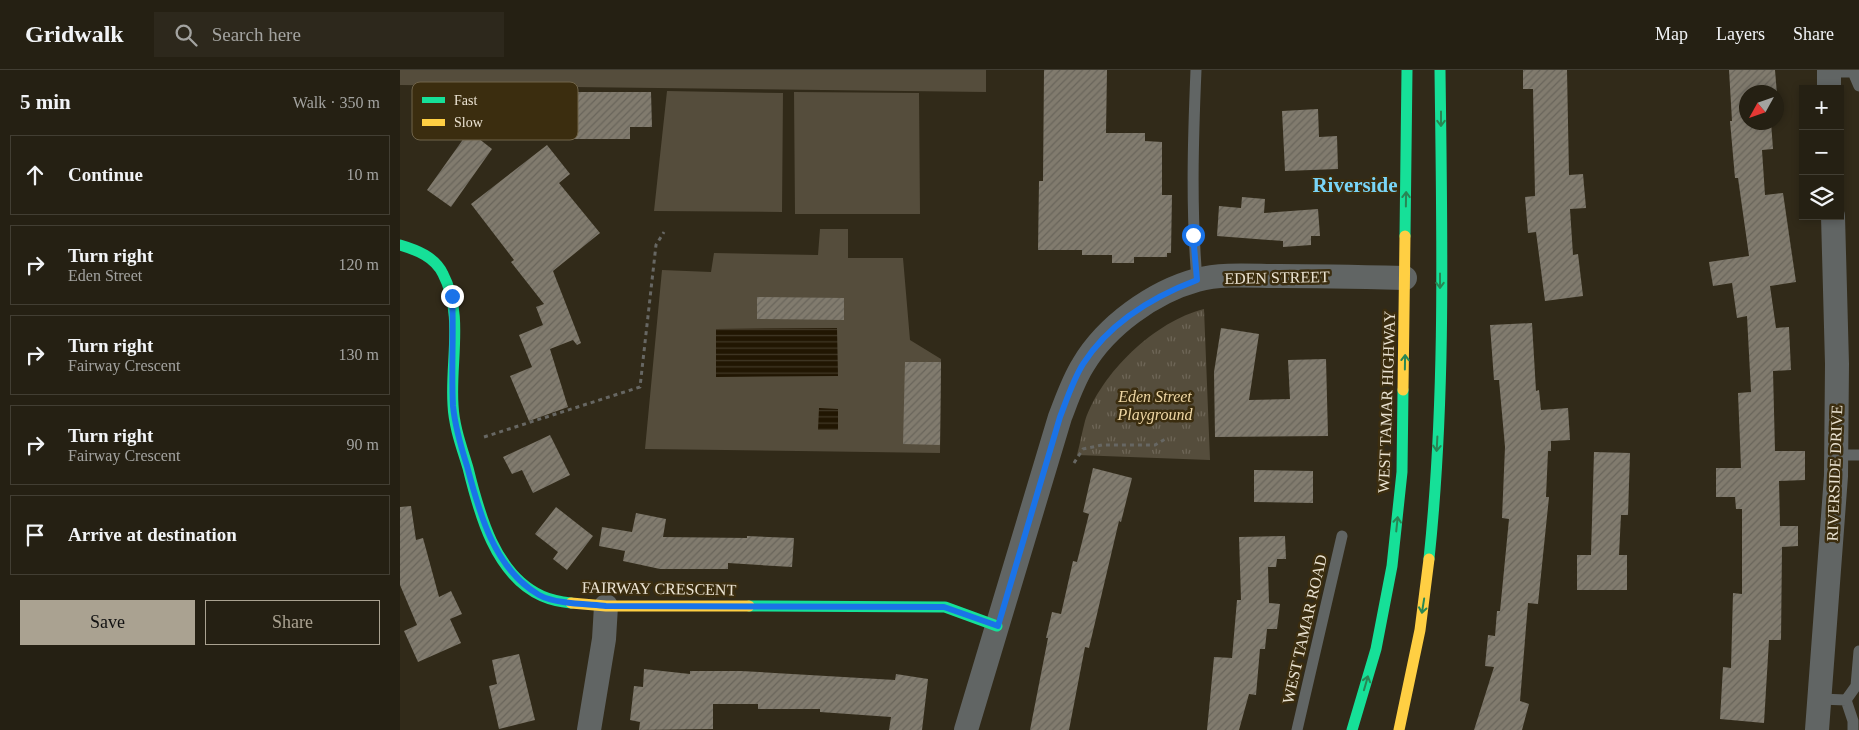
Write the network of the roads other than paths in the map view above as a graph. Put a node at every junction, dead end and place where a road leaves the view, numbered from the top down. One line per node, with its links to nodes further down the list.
1 (1196, 70): 10 (lane)
2 (1407, 70): 9 (main road, WEST TAMAR HIGHWAY, one-way to 2)
3 (1440, 70): 23 (main road, one-way to 23)
4 (1854, 71): 5 (lane); 6 (lane)
5 (1829, 77)
6 (1859, 86)
7 (1833, 220): 11 (street, RIVERSIDE DRIVE)
8 (400, 245): 14 (main road, FAIRWAY CRESCENT)
9 (1406, 278): 10 (street, EDEN STREET); 22 (main road, WEST TAMAR HIGHWAY, one-way to 9)
10 (1197, 280): 15 (street, EDEN STREET)
11 (1836, 455): 12 (lane); 17 (street, RIVERSIDE DRIVE)
12 (1859, 455)
13 (1342, 536): 21 (lane, WEST TAMAR ROAD)
14 (606, 606): 15 (main road, FAIRWAY CRESCENT); 19 (street)
15 (998, 626): 20 (street, EDEN STREET)
16 (1859, 651): 18 (lane)
17 (1820, 699): 18 (lane); 24 (street, RIVERSIDE DRIVE)
18 (1846, 700): 25 (lane)
19 (589, 730)
20 (966, 730)
21 (1297, 730)
22 (1352, 730)
23 (1399, 730)
24 (1817, 730)
25 (1853, 730)

